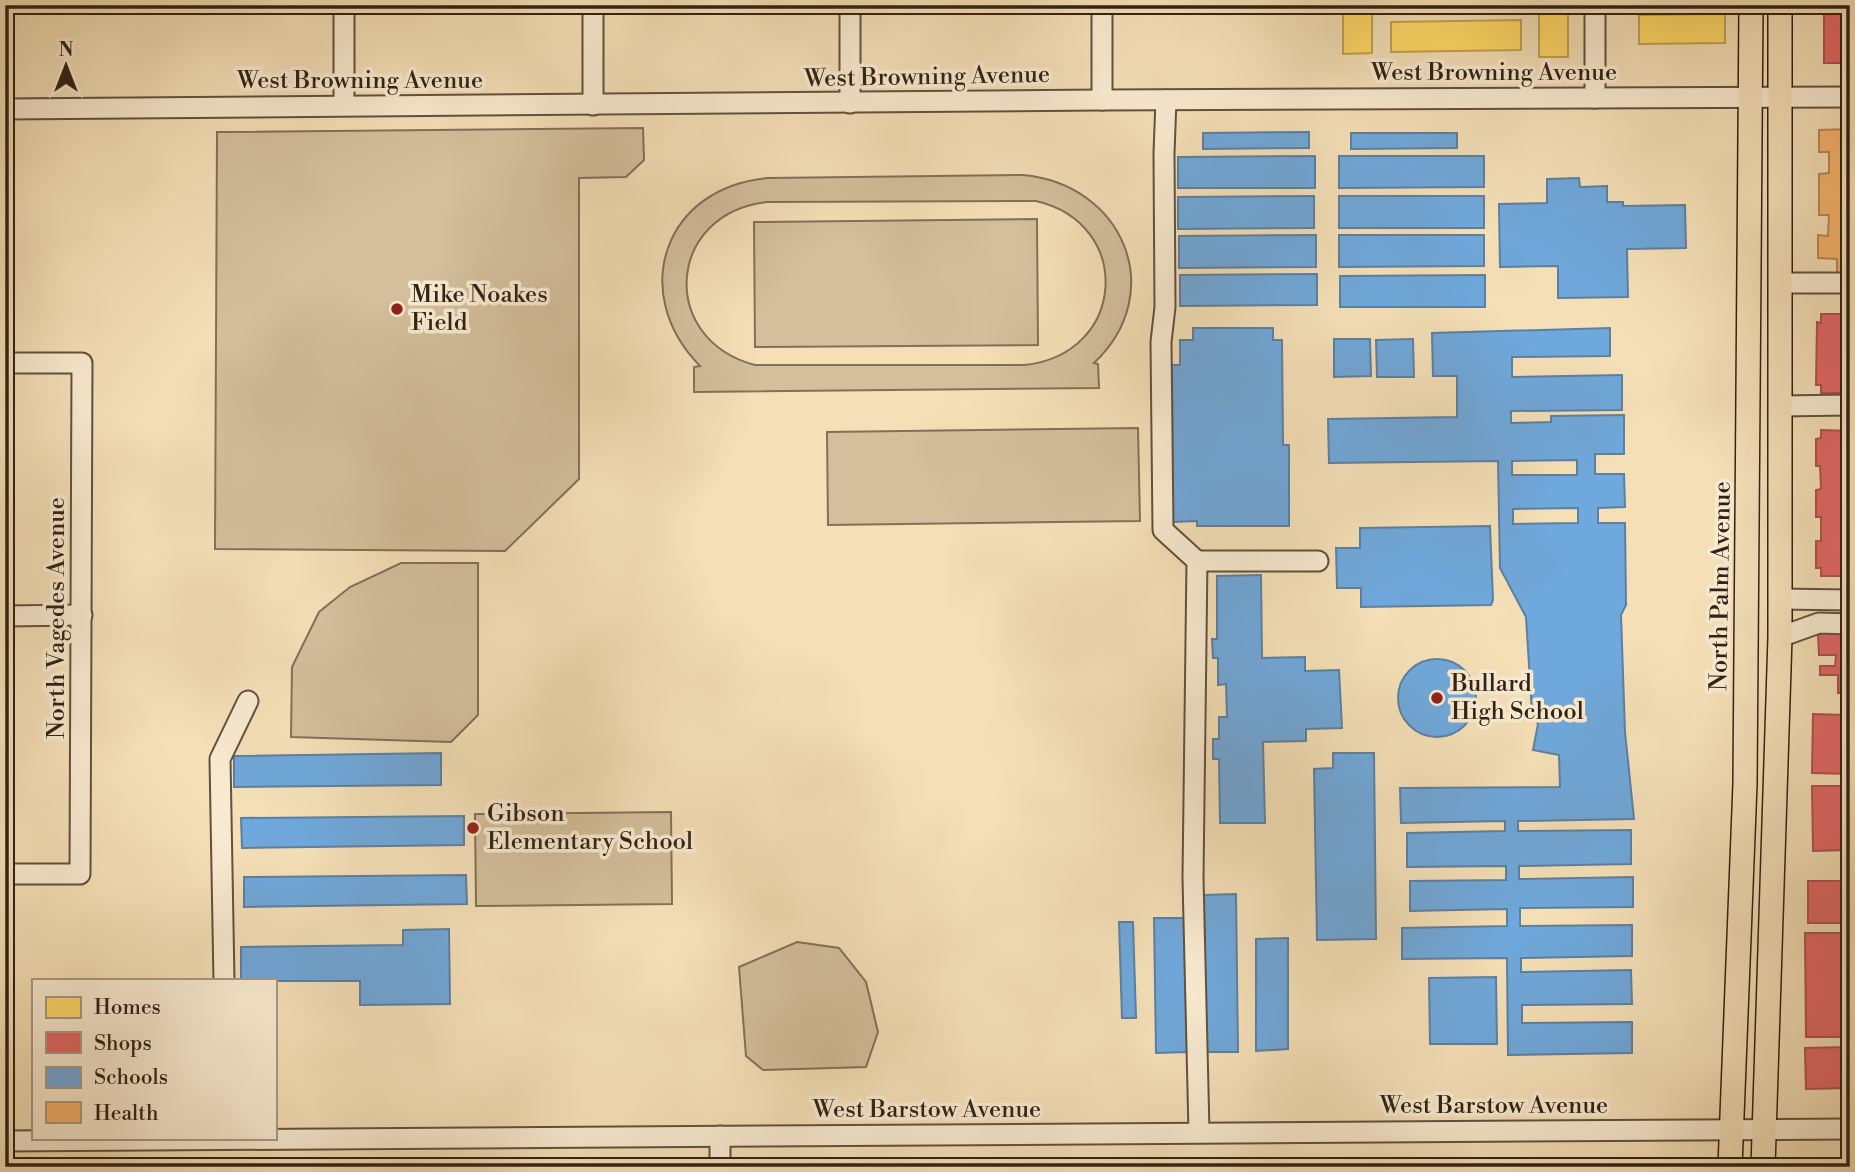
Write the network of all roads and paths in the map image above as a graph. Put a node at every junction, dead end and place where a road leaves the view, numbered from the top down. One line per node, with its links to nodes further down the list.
1 (344, 5): 15 (street)
2 (593, 5): 16 (street)
3 (850, 5): 14 (street)
4 (1102, 5): 12 (street)
5 (1594, 5): 11 (street)
6 (1751, 5): 8 (main road, North Palm Avenue)
7 (1780, 5): 9 (main road)
8 (1750, 96): 9 (street, West Browning Avenue); 11 (street, West Browning Avenue); 25 (main road, North Palm Avenue)
9 (1779, 96): 10 (street, West Browning Avenue); 18 (main road)
10 (1850, 97)
11 (1595, 98): 13 (street, West Browning Avenue)
12 (1102, 100): 13 (street, West Browning Avenue); 14 (street, West Browning Avenue)
13 (1167, 100): 23 (street)
14 (850, 103): 16 (street, West Browning Avenue)
15 (344, 105): 16 (street, West Browning Avenue); 17 (street, West Browning Avenue)
16 (593, 105)
17 (5, 109)
18 (1780, 283): 19 (street); 22 (main road)
19 (1850, 283)
20 (5, 363): 29 (street, North Vagedes Avenue)
21 (1850, 405): 22 (street)
22 (1780, 406): 26 (main road)
23 (1197, 561): 24 (street); 39 (street)
24 (1318, 561)
25 (1747, 561): 26 (main road); 36 (main road, North Palm Avenue)
26 (1780, 561): 27 (main road)
27 (1780, 599): 28 (street); 32 (main road)
28 (1850, 600)
29 (82, 615): 30 (street); 34 (street, North Vagedes Avenue)
30 (5, 616)
31 (1850, 624): 32 (street)
32 (1780, 637): 37 (main road)
33 (248, 701): 35 (street)
34 (5, 874)
35 (224, 979)
36 (1730, 1129): 37 (street, West Barstow Avenue); 39 (street, West Barstow Avenue); 45 (main road, North Palm Avenue)
37 (1763, 1129): 38 (street, West Barstow Avenue); 46 (main road)
38 (1850, 1129)
39 (1199, 1132): 40 (street, West Barstow Avenue)
40 (720, 1136): 41 (street, West Barstow Avenue); 44 (street)
41 (276, 1139)
42 (114, 1140): 43 (street, West Barstow Avenue)
43 (5, 1141)
44 (720, 1167)
45 (1730, 1167)
46 (1763, 1167)

